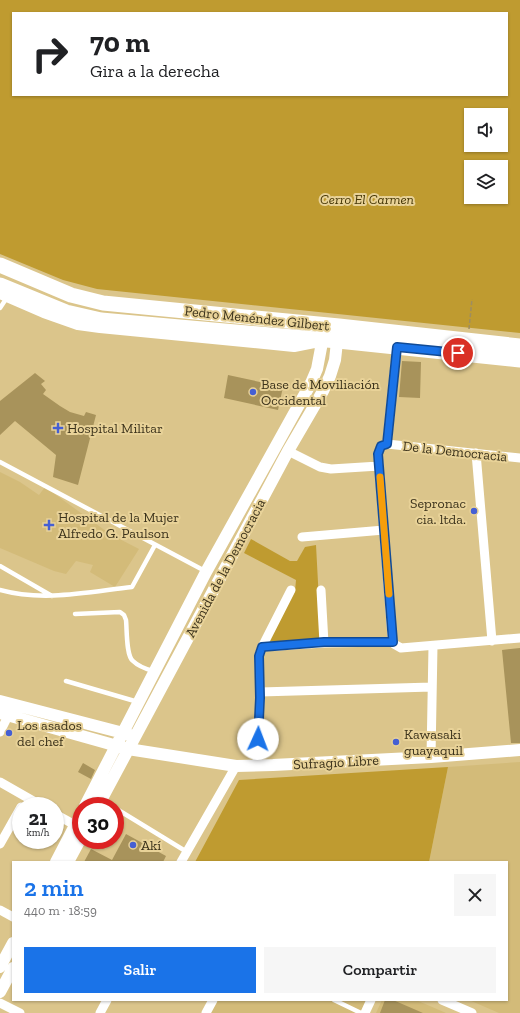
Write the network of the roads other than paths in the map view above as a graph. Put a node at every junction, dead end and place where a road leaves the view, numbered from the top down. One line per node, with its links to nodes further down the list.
1 (0, 265): 6 (main road, Pedro Menéndez Gilbert)
2 (5, 291): 3 (main road, Pedro Menéndez Gilbert); 4 (lane); 5 (street, Pedro Menéndez Gilbert)
3 (47, 305): 5 (main road); 7 (main road, Pedro Menéndez Gilbert)
4 (0, 308)
5 (69, 321): 7 (street, Pedro Menéndez Gilbert)
6 (334, 331): 7 (main road, Pedro Menéndez Gilbert); 8 (main road, Pedro Menéndez Gilbert); 9 (main road, Pedro Menéndez Gilbert); 12 (street, Avenida de la Democracia)
7 (323, 340): 21 (street, Avenida de la Democracia)
8 (520, 346)
9 (397, 347): 10 (main road, Pedro Menéndez Gilbert); 11 (street)
10 (520, 360)
11 (387, 444): 13 (street, De la Democracia); 16 (street, De la Democracia)
12 (288, 451): 16 (street); 41 (street, Avenida de la Democracia)
13 (476, 453): 14 (street, De la Democracia); 28 (street)
14 (520, 458)
15 (0, 462): 19 (lane)
16 (379, 466): 17 (street, De la Democracia)
17 (384, 530): 18 (street); 30 (street, De la Democracia)
18 (302, 537)
19 (155, 545): 21 (lane); 25 (lane)
20 (0, 566): 25 (lane)
21 (206, 572): 33 (street, Avenida de la Democracia)
22 (0, 590): 25 (lane)
23 (290, 590): 32 (street)
24 (321, 590): 29 (street)
25 (53, 597)
26 (75, 614): 33 (lane)
27 (520, 638): 28 (street)
28 (492, 641): 31 (street)
29 (324, 642): 30 (street); 32 (street)
30 (393, 642): 31 (street)
31 (433, 646): 35 (street)
32 (262, 647): 36 (street)
33 (155, 672): 38 (street, Avenida de la Democracia)
34 (66, 681): 38 (lane)
35 (432, 687): 36 (street); 45 (street)
36 (260, 692): 46 (street)
37 (0, 701): 39 (street)
38 (139, 702): 41 (street, Avenida de la Democracia)
39 (7, 711): 40 (street); 41 (street); 42 (street, Sufragio Libre)
40 (0, 732)
41 (129, 734): 42 (street, Avenida de la Democracia); 44 (street)
42 (123, 747): 44 (street, Sufragio Libre); 50 (street); 51 (street, Avenida de la Democracia)
43 (520, 750): 45 (street, Sufragio Libre)
44 (152, 752): 47 (street, Sufragio Libre)
45 (431, 757): 46 (street, Sufragio Libre)
46 (257, 765): 47 (street, Sufragio Libre)
47 (236, 766): 57 (street)
48 (0, 782): 49 (street)
49 (25, 797)
50 (91, 797)
51 (102, 797)
52 (124, 814): 57 (lane)
53 (12, 823): 55 (street)
54 (72, 831): 58 (street)
55 (0, 844)
56 (75, 849): 59 (street)
57 (187, 852): 60 (street)
58 (57, 861)
59 (69, 861)
60 (182, 861)
61 (0, 910): 62 (street)
62 (12, 917)
63 (12, 945): 64 (street)
64 (0, 966)
65 (12, 970): 66 (street)
66 (0, 992)
67 (106, 1001): 74 (street)
68 (212, 1001): 75 (street)
69 (336, 1001): 76 (lane)
70 (371, 1001): 77 (street)
71 (444, 1001): 78 (street)
72 (0, 1003): 73 (street)
73 (20, 1013)
74 (100, 1013)
75 (206, 1013)
76 (361, 1013)
77 (365, 1013)
78 (472, 1013)

